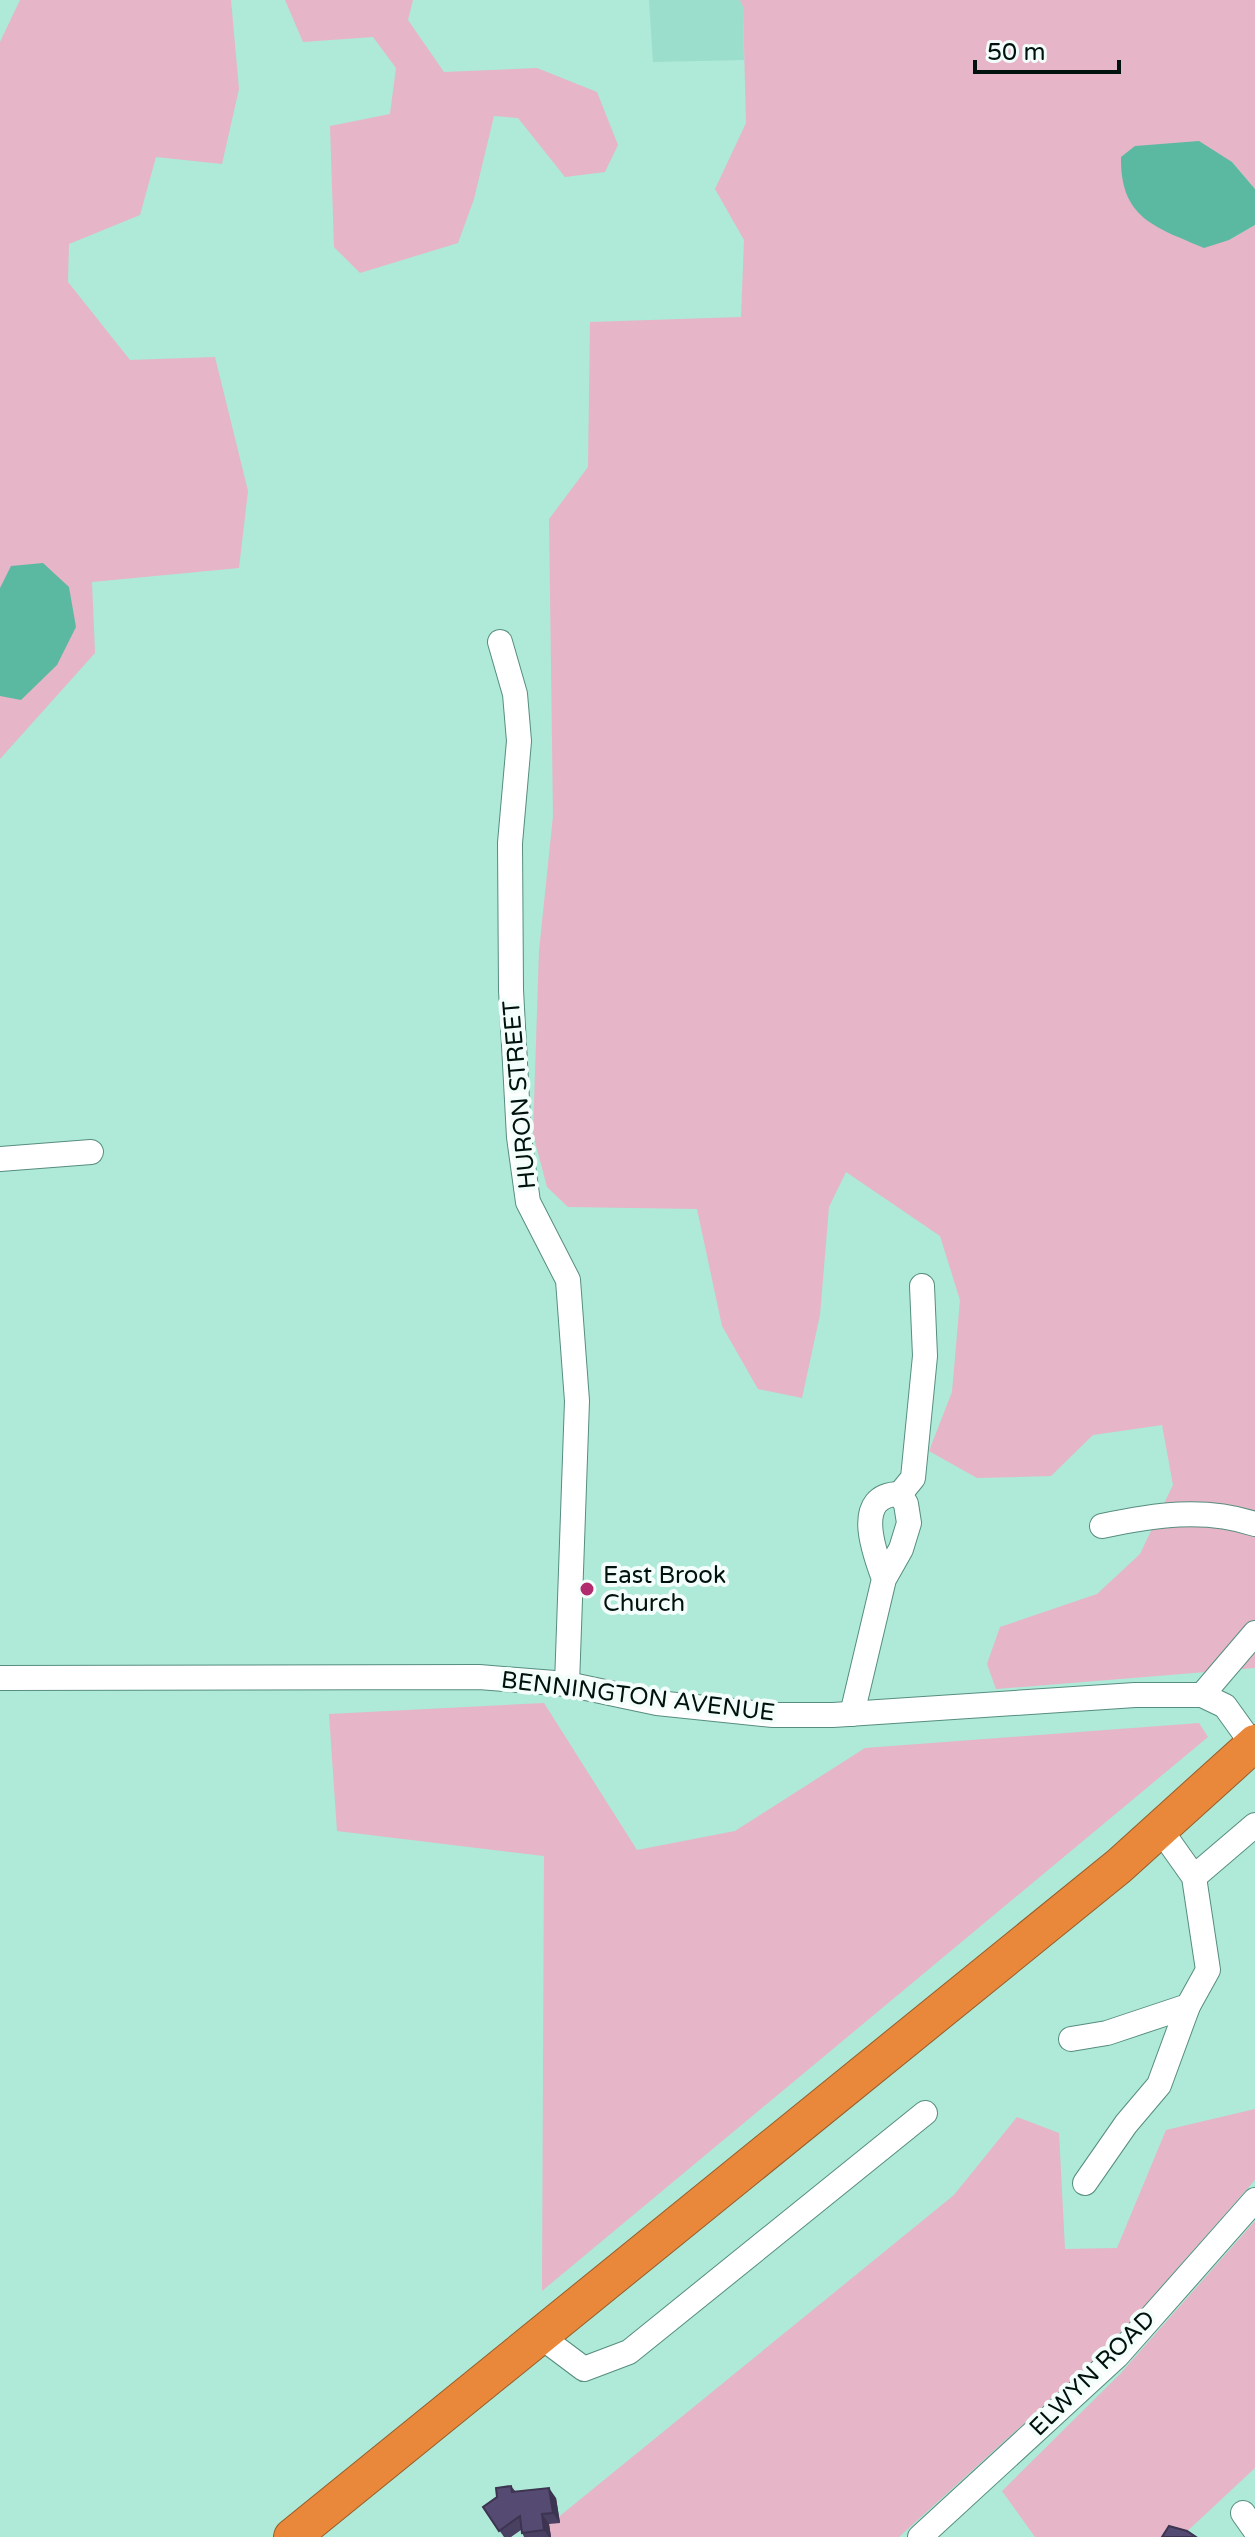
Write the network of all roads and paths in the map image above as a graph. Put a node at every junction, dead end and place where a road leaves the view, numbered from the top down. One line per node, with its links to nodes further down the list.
1 (500, 642): 11 (street, HURON STREET)
2 (91, 1152): 3 (street)
3 (0, 1159)
4 (922, 1286): 5 (street)
5 (900, 1494): 8 (street); 8 (street)
6 (1255, 1524): 7 (street)
7 (1102, 1526)
8 (884, 1579): 13 (street)
9 (1255, 1633): 12 (street)
10 (0, 1678): 11 (street, BENNINGTON AVENUE)
11 (567, 1684): 13 (street, BENNINGTON AVENUE)
12 (1202, 1695): 13 (street, BENNINGTON AVENUE); 14 (street)
13 (852, 1714)
14 (1252, 1749): 16 (highway)
15 (1255, 1825): 17 (street)
16 (1160, 1829): 17 (street); 23 (highway)
17 (1194, 1877): 18 (street)
18 (1188, 2006): 19 (street); 21 (street)
19 (1071, 2039)
20 (925, 2113): 23 (street)
21 (1085, 2183)
22 (1255, 2200): 25 (street, ELWYN ROAD)
23 (540, 2336): 24 (highway)
24 (292, 2537)
25 (920, 2537)

